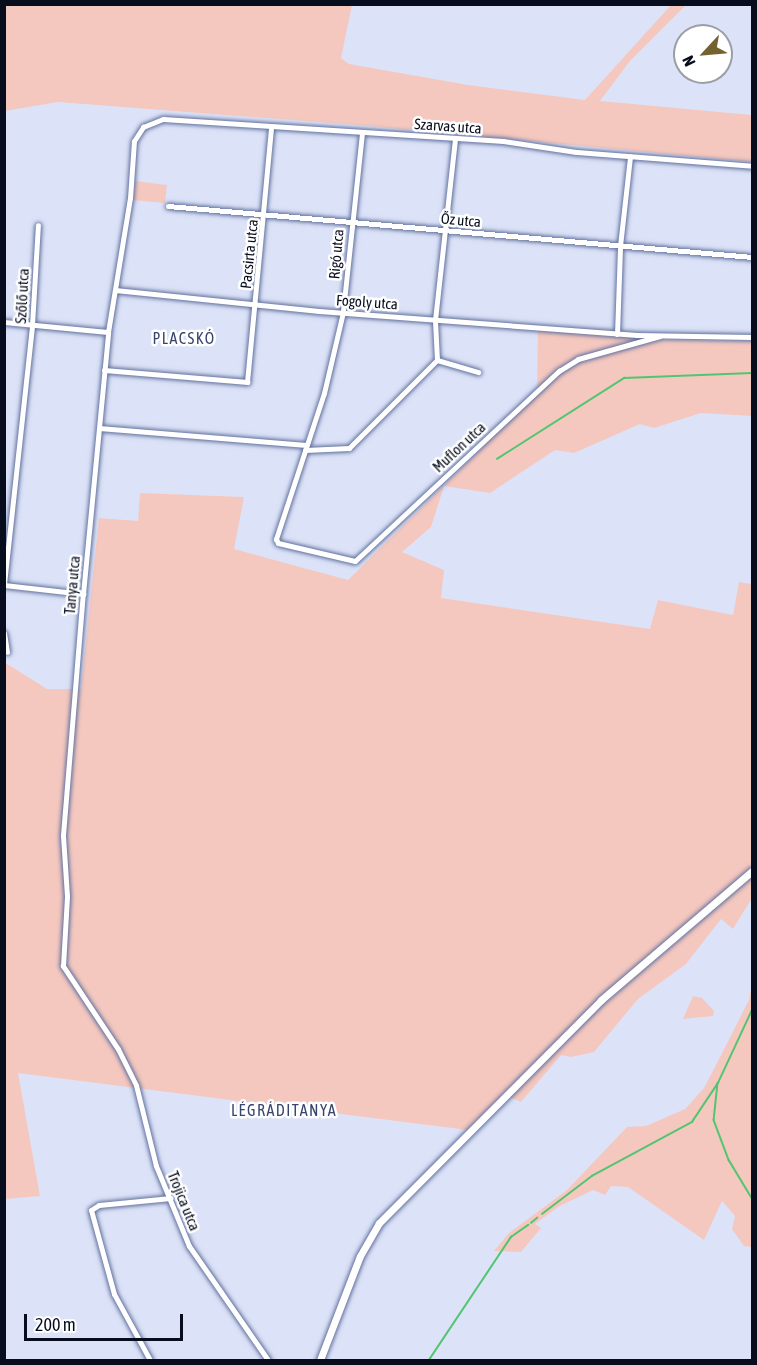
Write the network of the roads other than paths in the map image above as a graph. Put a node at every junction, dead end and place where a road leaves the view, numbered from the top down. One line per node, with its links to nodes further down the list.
1 (272, 126): 2 (street, Szarvas utca); 3 (street, Szarvas utca); 8 (street, Pacsirta utca)
2 (143, 127): 14 (street, Tanya utca)
3 (362, 133): 4 (street, Szarvas utca); 9 (street, Rigó utca)
4 (455, 138): 5 (street, Szarvas utca); 11 (street)
5 (630, 157): 6 (street, Szarvas utca); 12 (street)
6 (753, 166)
7 (168, 206): 8 (street, Őz utca)
8 (266, 215): 9 (street, Őz utca); 15 (street, Pacsirta utca)
9 (351, 222): 11 (street, Őz utca); 16 (street, Rigó utca)
10 (38, 225): 19 (street, Szőlő utca)
11 (445, 231): 12 (street, Őz utca); 17 (street)
12 (620, 246): 13 (street, Őz utca); 21 (street)
13 (753, 258)
14 (115, 290): 15 (street, Fogoly utca); 20 (street, Tanya utca)
15 (256, 304): 16 (street, Fogoly utca); 25 (street, Pacsirta utca)
16 (343, 312): 17 (street, Fogoly utca); 28 (street, Rigó utca)
17 (435, 320): 21 (street, Fogoly utca); 24 (street)
18 (4, 322): 19 (street)
19 (32, 325): 20 (street); 30 (street, Szőlő utca)
20 (108, 332): 25 (street, Tanya utca)
21 (617, 334): 22 (street, Muflon utca)
22 (660, 336): 23 (street, Muflon utca); 29 (street, Muflon utca)
23 (753, 337)
24 (437, 360): 26 (street); 28 (street)
25 (104, 369): 27 (street, Tanya utca)
26 (478, 372)
27 (99, 428): 28 (street); 31 (street, Tanya utca)
28 (306, 448): 29 (street, Rigó utca)
29 (278, 543)
30 (4, 585): 31 (street)
31 (83, 594): 35 (street, Tanya utca)
32 (4, 633): 33 (street)
33 (7, 652)
34 (753, 871): 39 (street)
35 (109, 1036): 36 (street, Trojica utca)
36 (171, 1198): 37 (street); 38 (street, Trojica utca)
37 (150, 1360)
38 (268, 1360)
39 (320, 1360)

